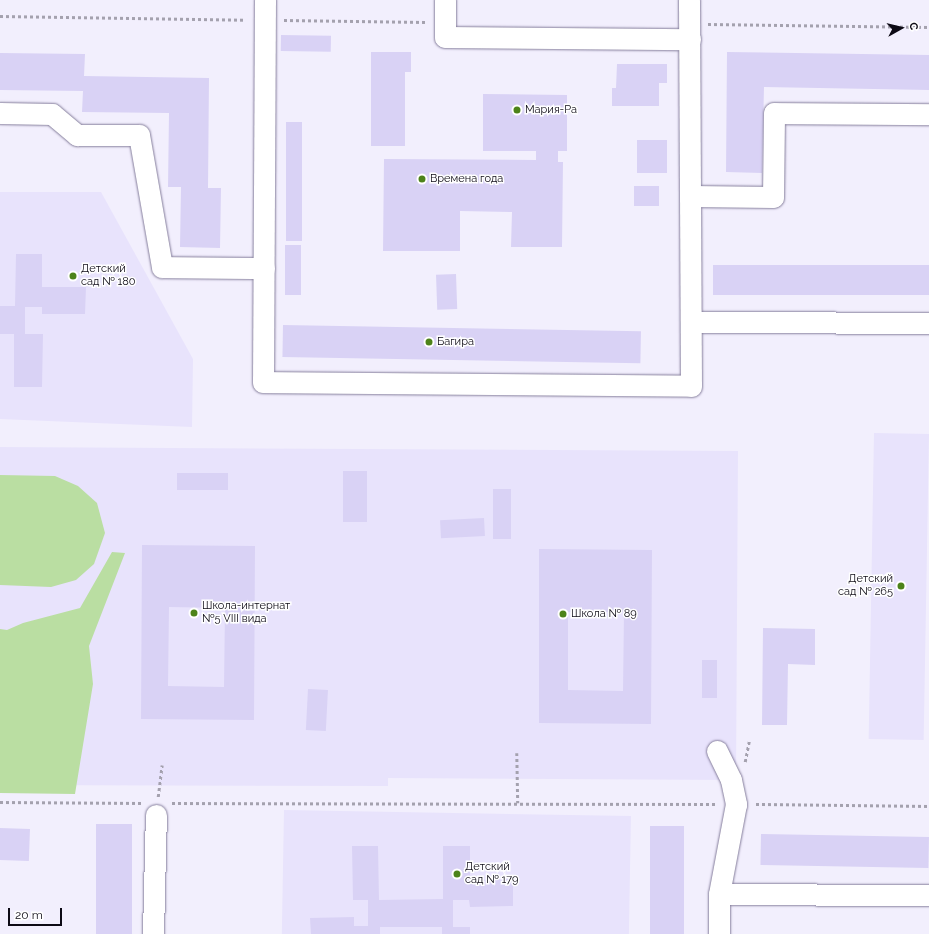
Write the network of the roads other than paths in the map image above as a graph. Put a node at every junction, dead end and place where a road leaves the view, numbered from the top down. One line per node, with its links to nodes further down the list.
1 (265, 0): 8 (lane)
2 (445, 0): 4 (lane)
3 (690, 0): 4 (lane)
4 (690, 39): 7 (lane)
5 (0, 113): 8 (lane)
6 (929, 114): 7 (lane)
7 (691, 196): 9 (lane)
8 (264, 268): 9 (lane)
9 (691, 322): 10 (lane)
10 (929, 323)
11 (717, 752): 13 (lane)
12 (157, 809): 15 (lane)
13 (719, 894): 14 (lane); 16 (lane)
14 (929, 895)
15 (153, 934)
16 (718, 934)

